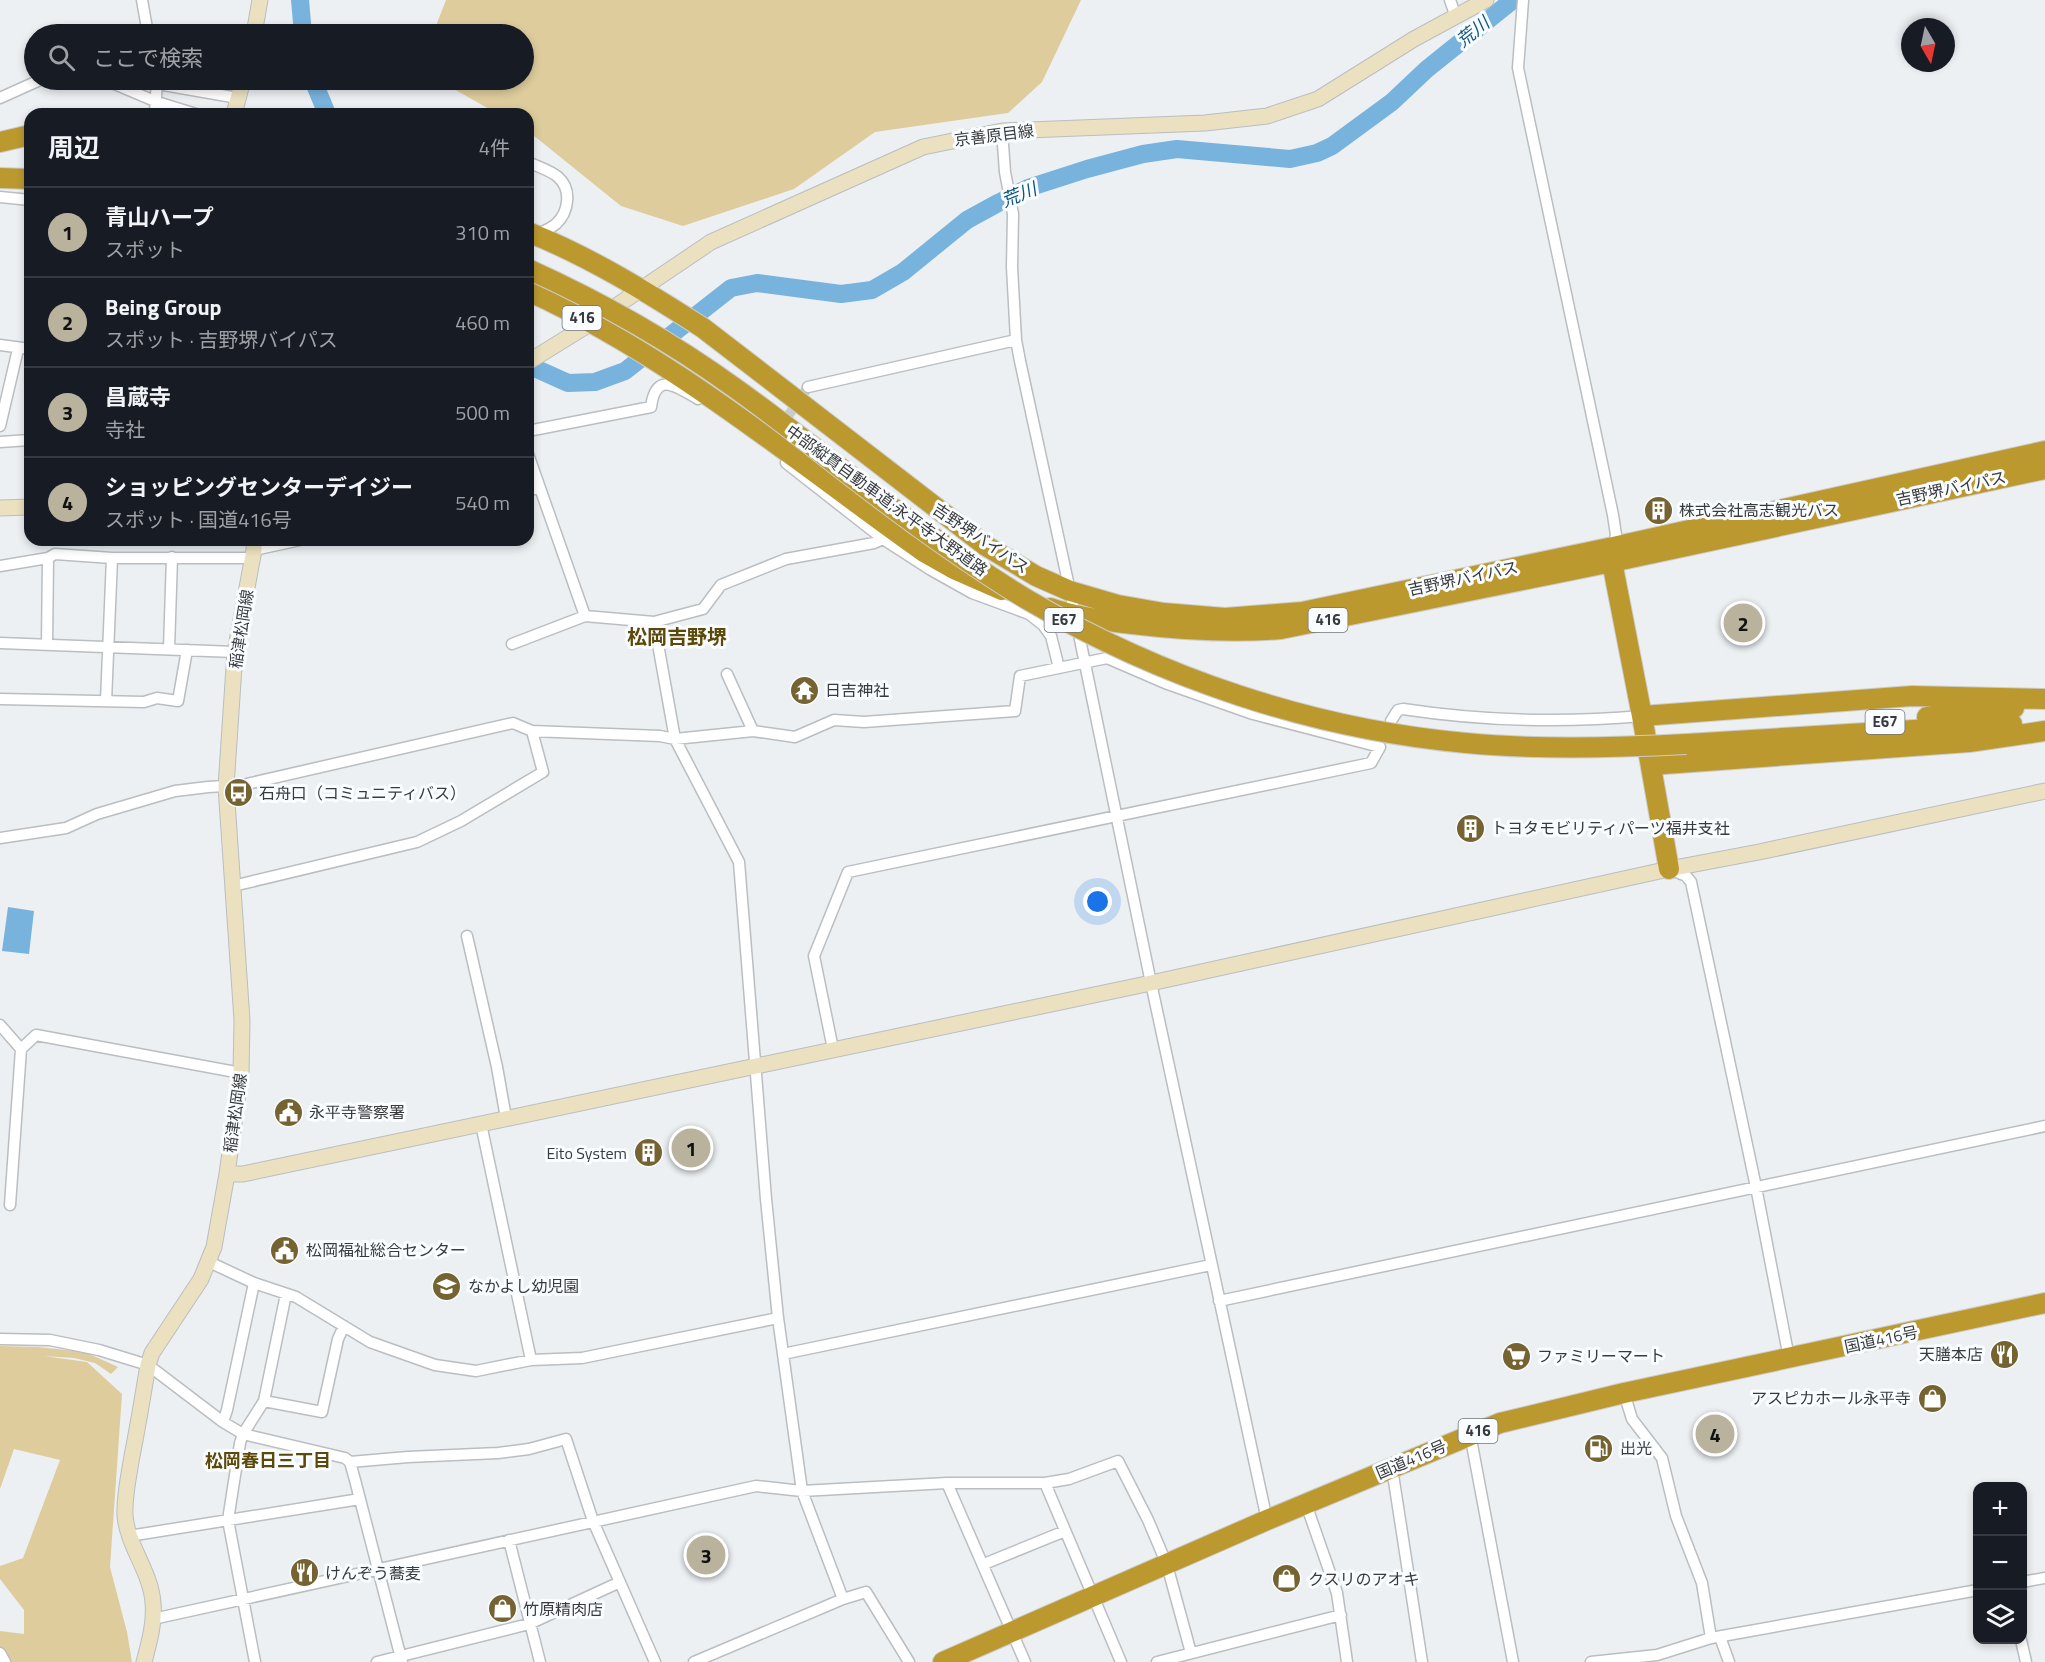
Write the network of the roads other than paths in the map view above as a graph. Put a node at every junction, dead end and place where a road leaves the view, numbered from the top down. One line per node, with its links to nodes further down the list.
1 (142, 0): 7 (street)
2 (260, 0): 8 (main road)
3 (1450, 0): 6 (street)
4 (1486, 0): 6 (main road, 京善原目線)
5 (1524, 3): 56 (street)
6 (1456, 17): 20 (main road, 京善原目線)
7 (146, 24)
8 (256, 24)
9 (24, 87): 14 (street)
10 (129, 90): 16 (street)
11 (157, 90): 16 (street)
12 (198, 90): 15 (street)
13 (240, 90): 15 (main road)
14 (0, 98)
15 (238, 98): 19 (main road)
16 (157, 102): 17 (street); 18 (street)
17 (156, 108)
18 (176, 108)
19 (236, 108)
20 (1002, 131): 33 (main road, 京善原目線); 36 (street)
21 (24, 136): 22 (highway)
22 (0, 142)
23 (0, 165): 25 (highway)
24 (534, 165): 30 (street)
25 (24, 166)
26 (0, 178): 27 (highway)
27 (24, 179)
28 (0, 197): 29 (street)
29 (24, 199)
30 (534, 233)
31 (534, 235): 33 (highway, 吉野堺バイパス / 416)
32 (534, 272): 86 (highway, 中部縦貫自動車道;永平寺大野道路 / E67, bridge)
33 (641, 289): 35 (main road, 京善原目線); 61 (highway, 吉野堺バイパス / 416)
34 (534, 294): 35 (highway, 吉野堺バイパス / 416)
35 (591, 323): 40 (main road, 京善原目線); 62 (highway, 吉野堺バイパス / 416)
36 (1016, 340): 41 (street); 61 (street)
37 (0, 345): 38 (street)
38 (18, 349): 39 (street); 42 (street)
39 (24, 349)
40 (534, 358)
41 (808, 387)
42 (0, 426)
43 (534, 430): 53 (street)
44 (24, 440): 45 (street)
45 (0, 442)
46 (2045, 451): 56 (highway, 吉野堺バイパス / 416)
47 (2045, 469): 56 (highway, 吉野堺バイパス / 416)
48 (534, 471): 49 (street)
49 (540, 488): 50 (street); 63 (street)
50 (534, 489)
51 (24, 507): 52 (main road)
52 (0, 508)
53 (883, 539): 64 (street); 73 (street)
54 (269, 546): 55 (street)
55 (254, 549): 57 (street); 71 (main road, 稲津松岡線)
56 (1612, 554): 61 (highway, 吉野堺バイパス / 416); 62 (highway, 吉野堺バイパス / 416); 79 (highway)
57 (172, 557): 59 (street); 69 (street)
58 (48, 558): 59 (street); 60 (street); 67 (street)
59 (112, 558): 68 (street)
60 (0, 566)
61 (1070, 591): 62 (street)
62 (1075, 615): 72 (street)
63 (585, 616): 64 (street); 66 (street)
64 (654, 622): 85 (street)
65 (0, 643): 67 (street)
66 (512, 644)
67 (47, 645): 68 (street)
68 (109, 647): 69 (street); 77 (street)
69 (169, 649): 70 (street)
70 (187, 650): 71 (street); 77 (street)
71 (235, 652): 88 (main road, 稲津松岡線)
72 (1085, 663): 73 (street); 90 (street); 90 (street)
73 (1059, 668): 83 (street)
74 (727, 674): 83 (street)
75 (0, 699): 77 (street)
76 (2045, 699): 79 (highway)
77 (106, 701)
78 (2045, 705): 86 (highway, 中部縦貫自動車道;永平寺大野道路 / E67)
79 (1642, 716): 80 (street); 87 (highway)
80 (1391, 721)
81 (2045, 722): 86 (highway, 中部縦貫自動車道;永平寺大野道路 / E67)
82 (532, 731): 85 (street); 88 (street); 93 (street)
83 (753, 731): 85 (street)
84 (2045, 731): 87 (highway)
85 (675, 739): 99 (street)
86 (1725, 741)
87 (1651, 765): 92 (highway)
88 (226, 787): 91 (street); 93 (main road, 稲津松岡線)
89 (2045, 791): 92 (main road)
90 (1116, 815): 95 (street); 97 (street)
91 (0, 838)
92 (1669, 869): 95 (main road); 105 (street)
93 (232, 886): 100 (main road, 稲津松岡線)
94 (467, 936): 101 (street)
95 (1151, 983): 97 (main road); 108 (street)
96 (0, 1025): 98 (street)
97 (833, 1049): 99 (main road)
98 (21, 1050): 100 (street); 106 (street)
99 (756, 1065): 101 (main road); 113 (street)
100 (241, 1073): 104 (main road, 稲津松岡線)
101 (506, 1118): 102 (main road)
102 (481, 1124): 104 (main road); 118 (street)
103 (2045, 1125): 105 (street)
104 (227, 1174): 107 (main road, 稲津松岡線)
105 (1756, 1187): 111 (street); 117 (street)
106 (10, 1205)
107 (209, 1262): 109 (street); 119 (main road, 稲津松岡線)
108 (1211, 1265): 111 (street); 116 (street)
109 (254, 1283): 110 (street); 122 (street)
110 (286, 1294): 114 (street); 121 (street)
111 (1219, 1301): 133 (street)
112 (2045, 1303): 117 (highway, 国道416号 / 416)
113 (778, 1317): 116 (street); 118 (street)
114 (344, 1326): 118 (street); 121 (street)
115 (0, 1339): 119 (street)
116 (783, 1354): 129 (street)
117 (1789, 1358): 120 (highway, 国道416号 / 416)
118 (531, 1360)
119 (148, 1365): 122 (street); 136 (main road, 稲津松岡線)
120 (1624, 1393): 124 (highway, 国道416号 / 416); 152 (street)
121 (264, 1401): 123 (street)
122 (223, 1422): 123 (street)
123 (243, 1434): 125 (street); 132 (street)
124 (1470, 1434): 126 (highway, 国道416号 / 416); 171 (street)
125 (350, 1462): 130 (street); 134 (street)
126 (1392, 1468): 131 (highway, 国道416号 / 416); 170 (street)
127 (947, 1483): 128 (street); 129 (street); 138 (street)
128 (1045, 1483): 135 (street); 139 (street)
129 (802, 1491): 134 (street); 147 (street)
130 (360, 1499): 132 (street); 140 (street)
131 (1306, 1504): 133 (highway, 国道416号 / 416); 148 (street)
132 (228, 1520): 136 (street); 146 (street)
133 (1267, 1520): 139 (highway, 国道416号 / 416)
134 (593, 1521): 137 (street); 143 (street)
135 (1065, 1531): 138 (street); 145 (street)
136 (129, 1536): 149 (main road, 稲津松岡線)
137 (509, 1540): 140 (street); 150 (street)
138 (984, 1564): 151 (street)
139 (1167, 1565): 145 (highway, 国道416号 / 416); 155 (street)
140 (378, 1569): 146 (street); 156 (street)
141 (2045, 1578): 142 (street)
142 (2027, 1581)
143 (620, 1582): 150 (street); 162 (street)
144 (1973, 1591): 152 (street)
145 (1093, 1597): 151 (highway, 国道416号 / 416); 167 (street)
146 (244, 1598): 149 (street); 159 (street)
147 (843, 1599): 163 (street); 164 (street)
148 (1341, 1615): 155 (street); 169 (street)
149 (153, 1619): 158 (main road, 稲津松岡線)
150 (529, 1624): 156 (street); 161 (street)
151 (1012, 1633): 165 (highway, 国道416号 / 416); 166 (street)
152 (1716, 1638): 172 (street); 173 (street)
153 (2022, 1644): 174 (street)
154 (0, 1653): 157 (street)
155 (1191, 1653): 168 (street)
156 (401, 1659): 160 (street)
157 (4, 1662)
158 (144, 1662)
159 (255, 1662)
160 (377, 1662)
161 (540, 1662)
162 (655, 1662)
163 (694, 1662)
164 (909, 1662)
165 (943, 1662)
166 (1025, 1662)
167 (1121, 1662)
168 (1157, 1662)
169 (1347, 1662)
170 (1422, 1662)
171 (1513, 1662)
172 (1591, 1662)
173 (1729, 1662)
174 (2026, 1662)

